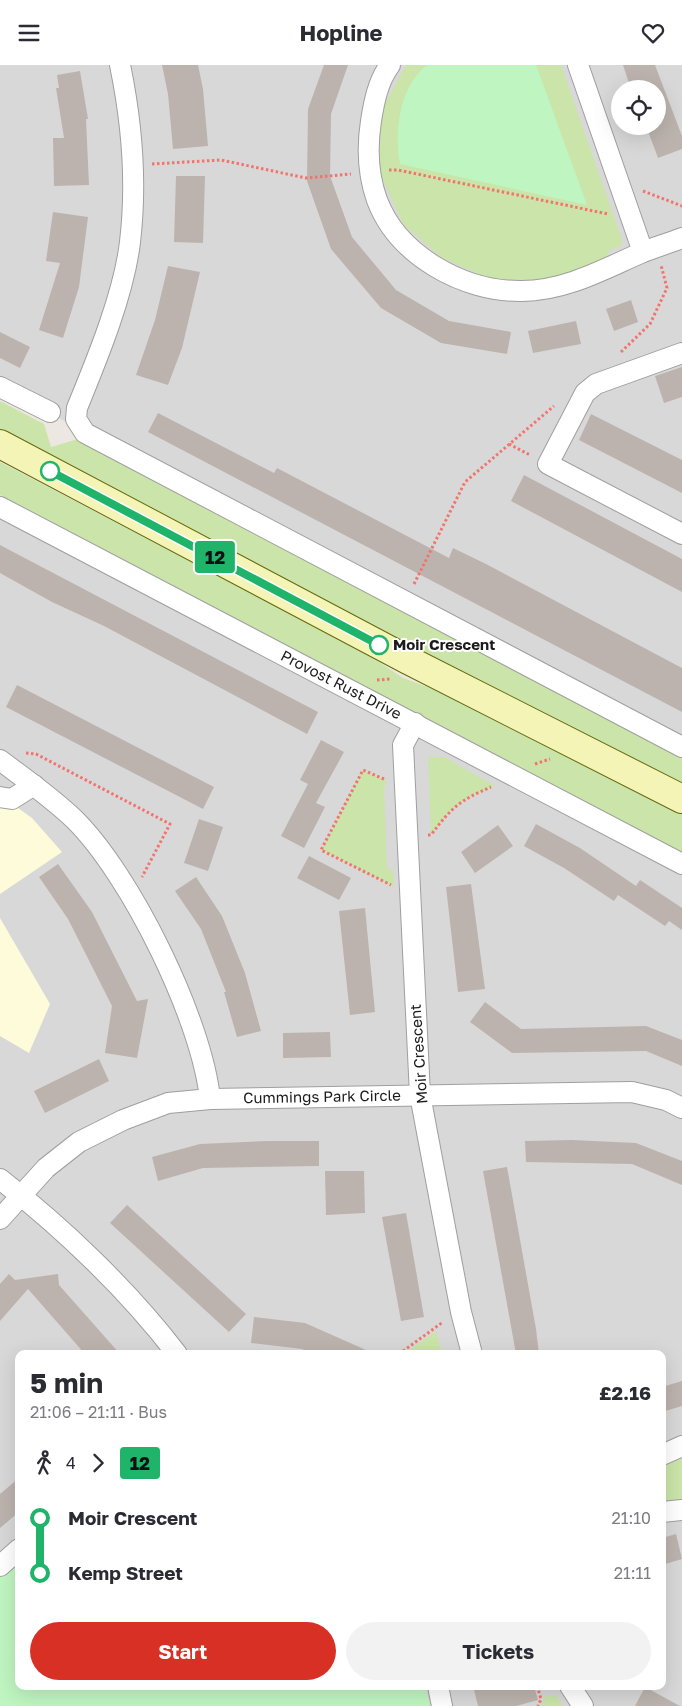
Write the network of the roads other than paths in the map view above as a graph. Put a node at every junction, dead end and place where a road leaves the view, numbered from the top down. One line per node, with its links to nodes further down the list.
1 (120, 65): 13 (street)
2 (390, 65): 5 (street)
3 (578, 65): 5 (street)
4 (682, 238): 5 (street)
5 (649, 250)
6 (682, 353): 11 (street)
7 (0, 387): 8 (street)
8 (50, 412)
9 (0, 444): 17 (street)
10 (0, 507): 12 (street, Provost Rust Drive)
11 (682, 534)
12 (415, 723): 18 (street, Provost Rust Drive); 19 (street, Moir Crescent)
13 (682, 747)
14 (9, 756): 15 (street)
15 (34, 785): 16 (street); 20 (street)
16 (0, 797)
17 (682, 799)
18 (682, 864)
19 (420, 1095): 20 (street, Cummings Park Circle); 21 (street, Cummings Park Circle); 26 (street, Moir Crescent)
20 (210, 1099): 23 (street, Cummings Park Circle)
21 (682, 1109)
22 (0, 1179): 23 (street)
23 (21, 1195): 24 (street, Cummings Park Circle); 25 (street)
24 (0, 1219)
25 (174, 1350)
26 (471, 1350)
27 (682, 1446): 28 (street)
28 (666, 1453)
29 (682, 1510): 30 (street)
30 (666, 1512)
31 (15, 1553): 32 (street)
32 (0, 1566)
33 (439, 1690): 35 (street)
34 (573, 1690): 36 (street)
35 (442, 1706)
36 (583, 1706)

